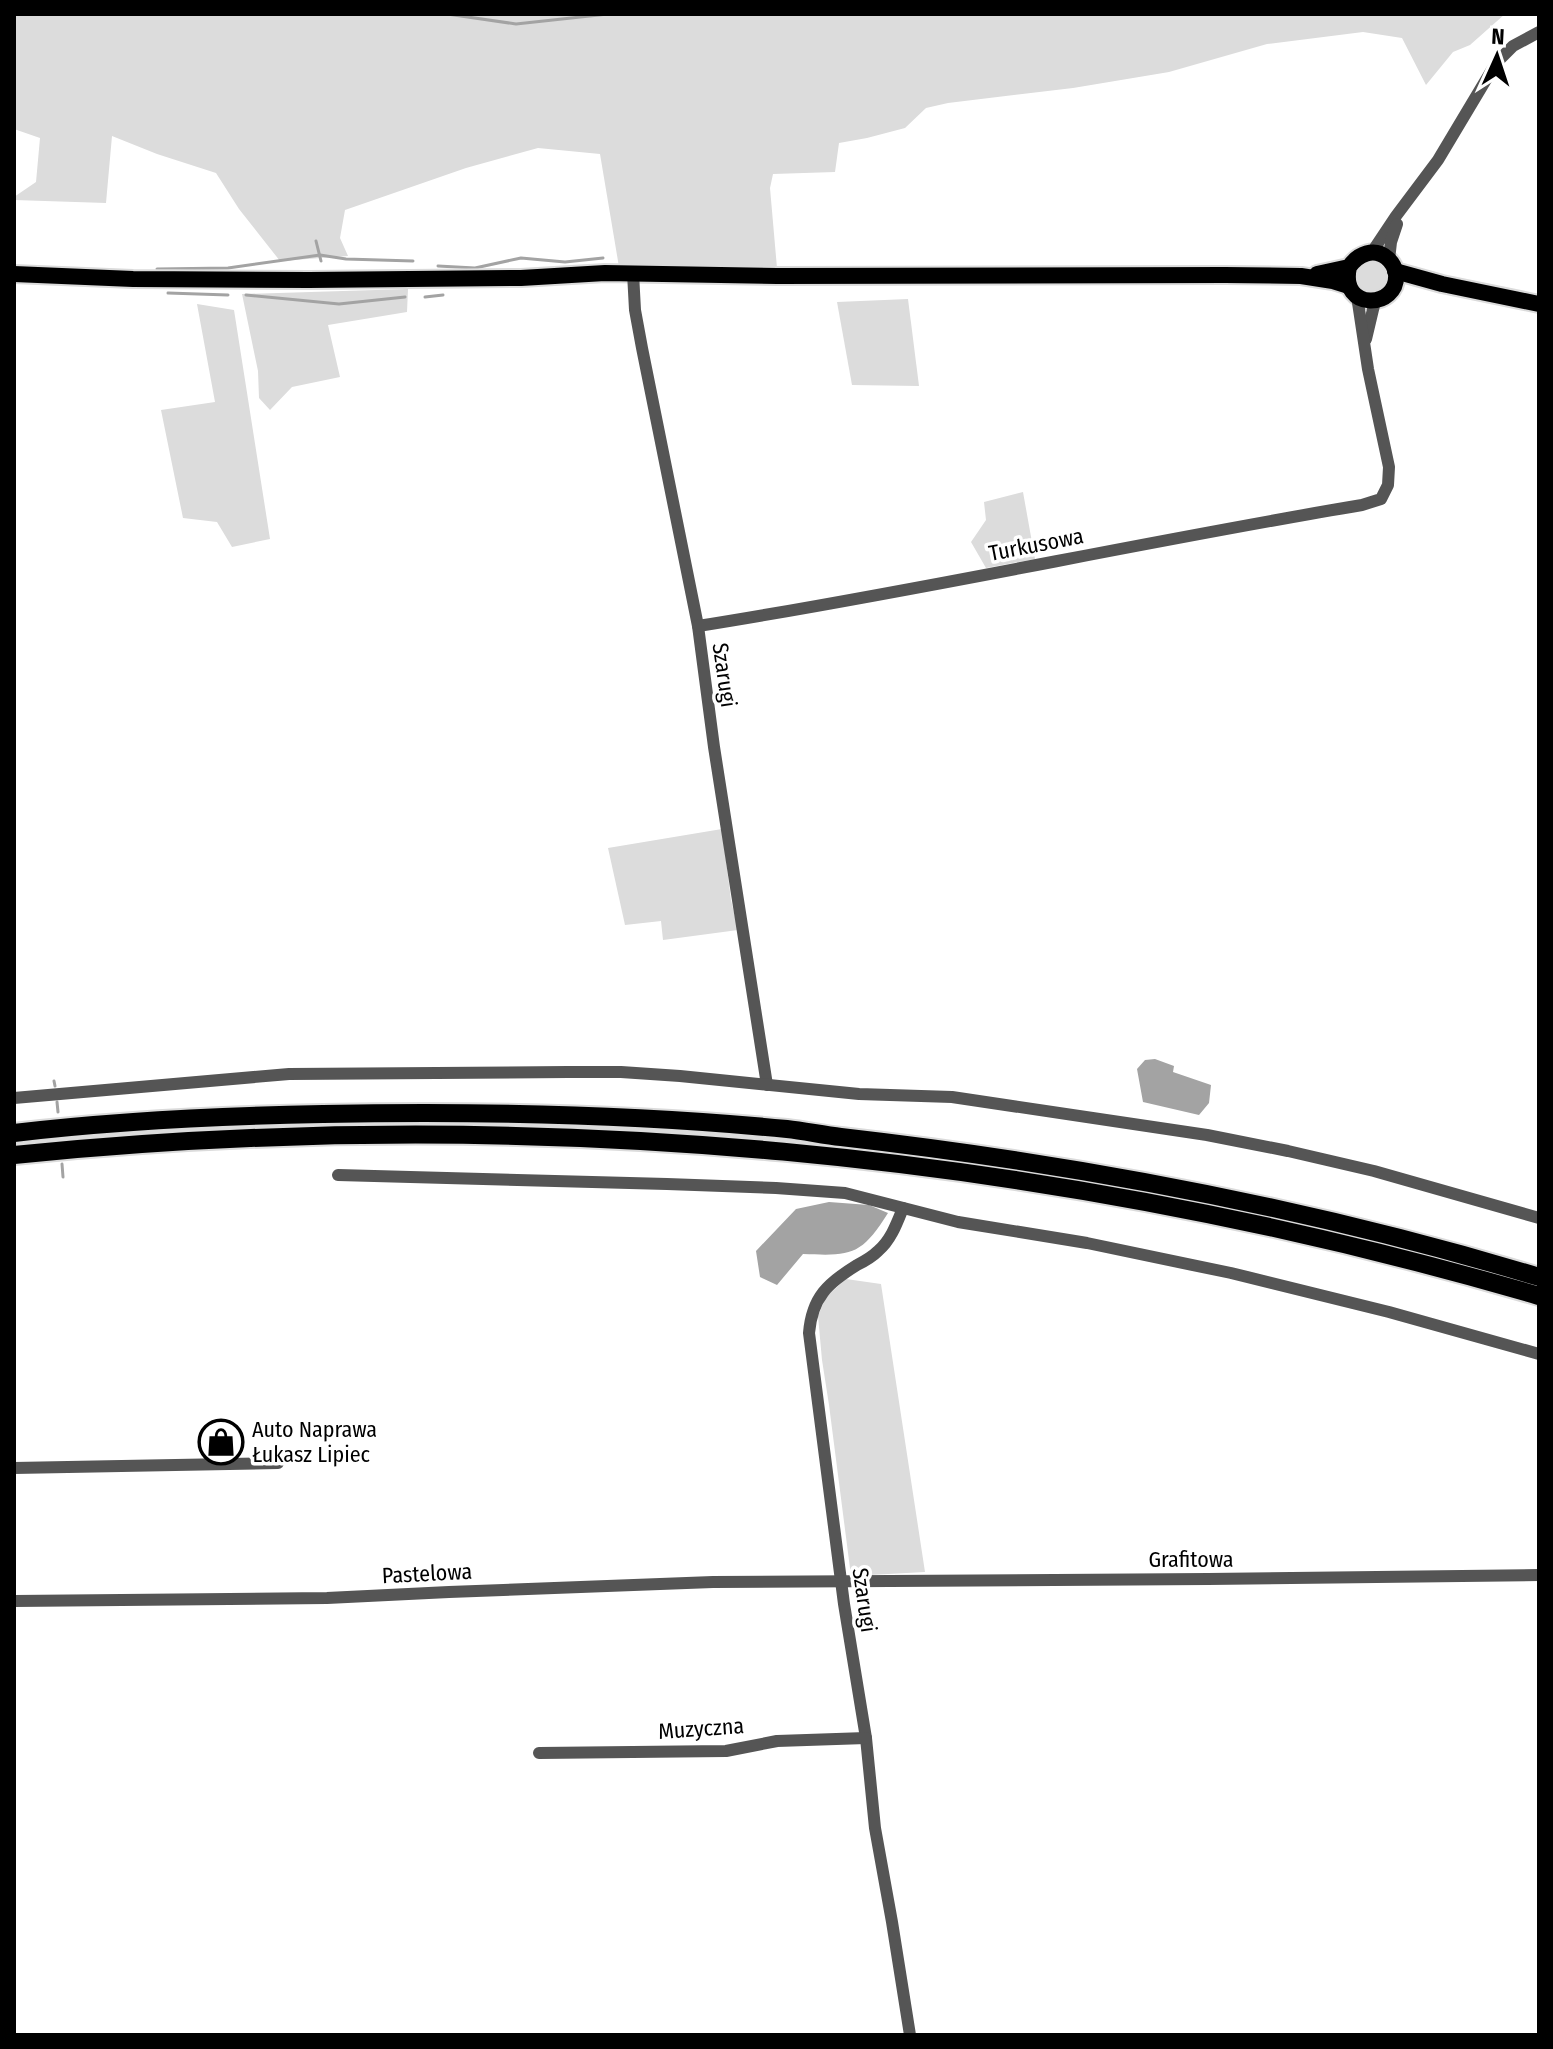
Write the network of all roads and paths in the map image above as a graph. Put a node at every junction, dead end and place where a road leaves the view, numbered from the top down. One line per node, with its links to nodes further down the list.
1 (1539, 32): 2 (street)
2 (1409, 200): 3 (street); 5 (street)
3 (1372, 252): 4 (main road); 5 (main road)
4 (1349, 267): 7 (main road); 9 (main road)
5 (1393, 273): 10 (main road); 11 (main road)
6 (14, 274): 8 (main road)
7 (1301, 276): 8 (main road); 9 (main road)
8 (633, 279): 13 (street, Szarugi)
9 (1353, 291): 10 (main road); 12 (street)
10 (1375, 301): 12 (street)
11 (1539, 304)
12 (1364, 346): 13 (street, Turkusowa)
13 (698, 626): 14 (street, Szarugi)
14 (767, 1085): 15 (street); 20 (street)
15 (14, 1098)
16 (14, 1133): 21 (highway)
17 (14, 1155): 22 (highway)
18 (338, 1175): 19 (street)
19 (903, 1208): 23 (street); 27 (street, Szarugi)
20 (1539, 1218)
21 (1539, 1277)
22 (1539, 1296)
23 (1539, 1354)
24 (278, 1463): 25 (street)
25 (14, 1468)
26 (1539, 1575): 27 (street, Grafitowa)
27 (842, 1582): 28 (street, Pastelowa); 29 (street, Szarugi)
28 (14, 1601)
29 (866, 1738): 30 (street, Muzyczna); 31 (street, Szarugi)
30 (539, 1753)
31 (910, 2035)

